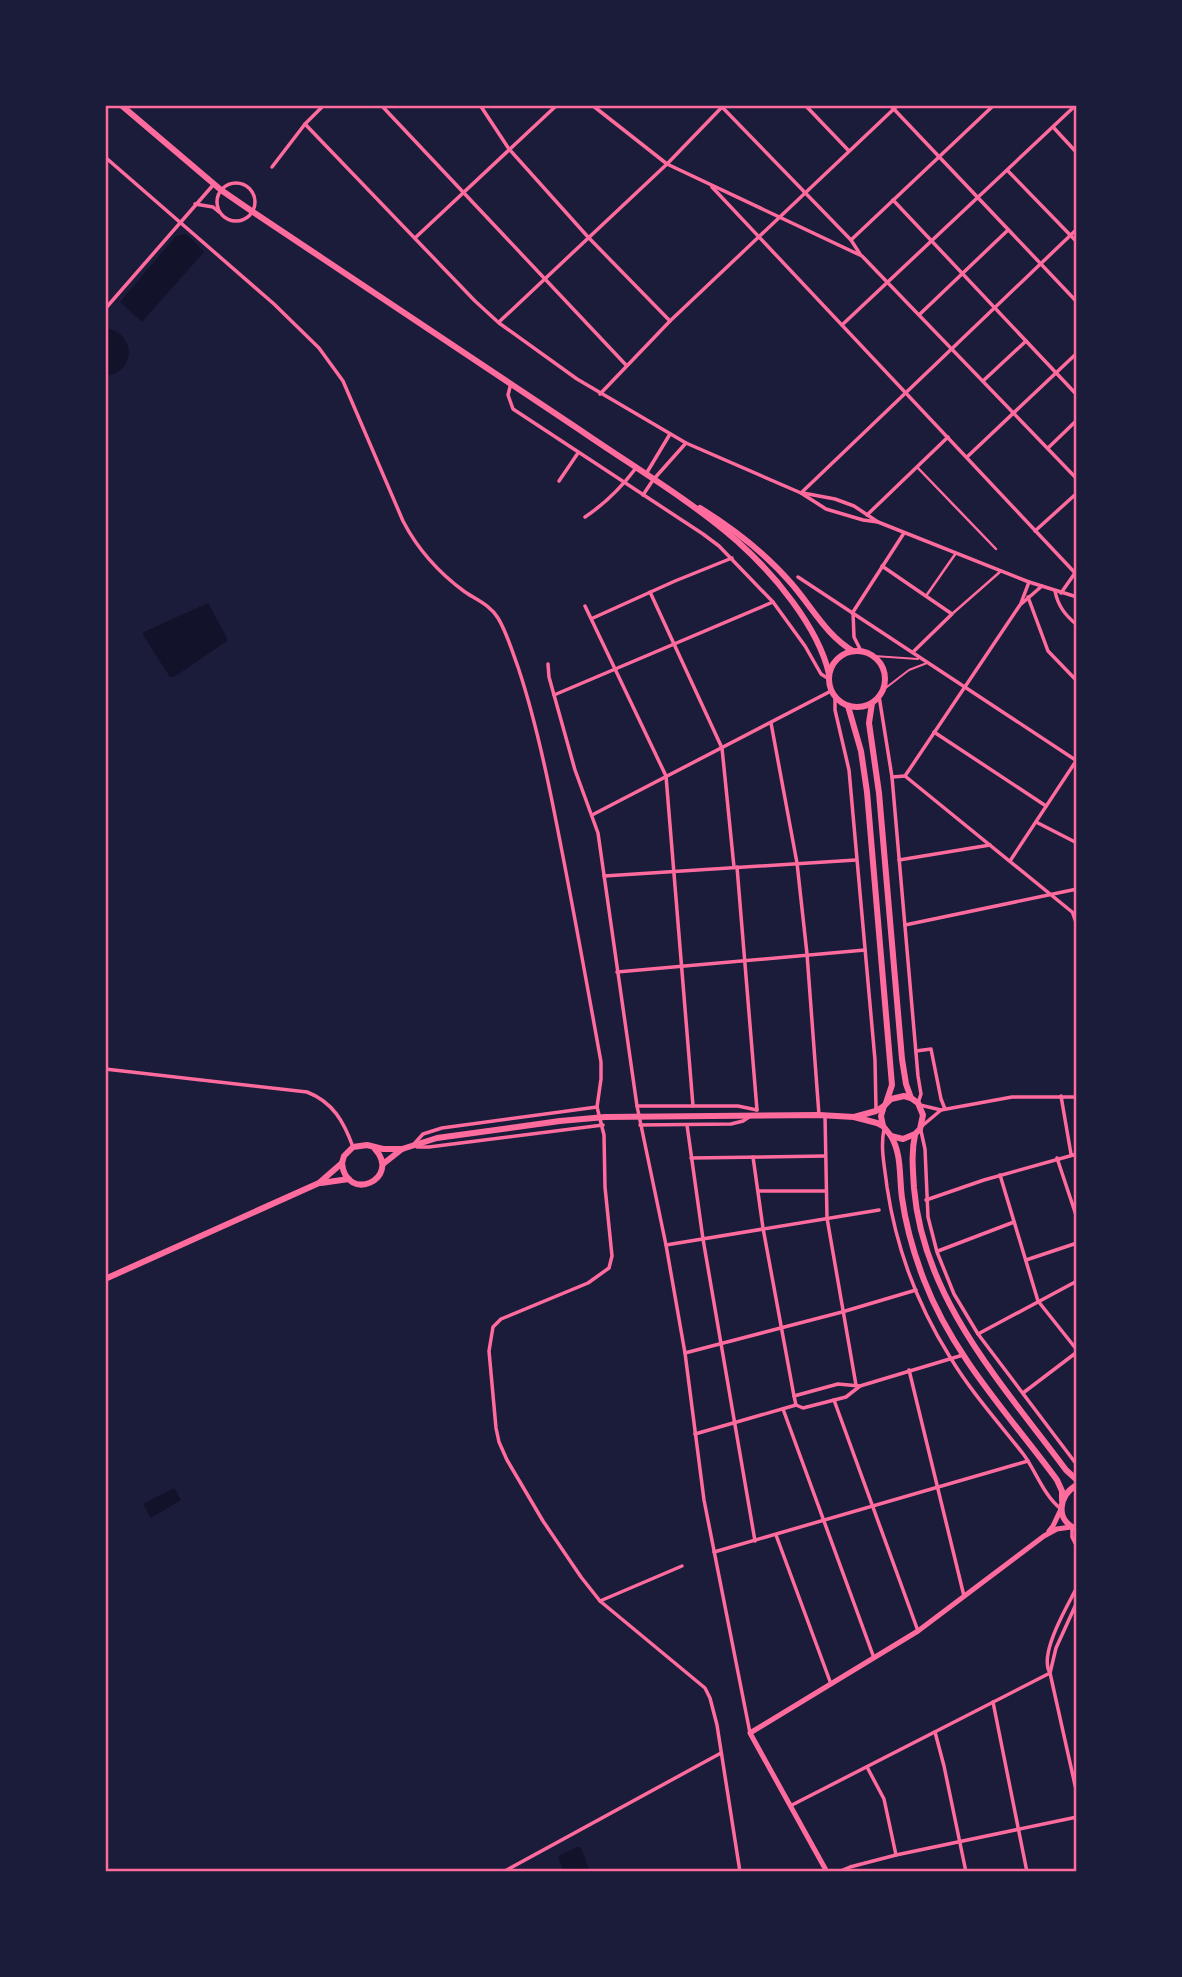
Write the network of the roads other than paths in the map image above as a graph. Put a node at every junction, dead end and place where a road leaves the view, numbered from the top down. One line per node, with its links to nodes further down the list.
1 (121, 105): 23 (main road)
2 (324, 105): 13 (street)
3 (381, 105): 26 (street)
4 (480, 105): 15 (street)
5 (557, 105): 15 (street)
6 (592, 105): 20 (street)
7 (804, 105): 16 (street)
8 (898, 105): 12 (street)
9 (994, 105): 18 (street)
10 (1076, 105): 14 (street)
11 (723, 106): 20 (street); 27 (street)
12 (892, 107): 16 (street); 18 (street)
13 (305, 124): 21 (street); 40 (street)
14 (1053, 127): 17 (street); 22 (street)
15 (509, 149): 26 (street); 39 (street)
16 (849, 151): 27 (street)
17 (1077, 153)
18 (939, 156): 28 (street); 29 (street)
19 (105, 157): 34 (street)
20 (667, 164): 24 (street); 39 (street)
21 (272, 167)
22 (1008, 171): 28 (street); 37 (street)
23 (214, 184): 25 (main road); 30 (street)
24 (711, 185): 33 (street); 38 (street)
25 (221, 190): 31 (main road); 31 (street); 32 (street)
26 (464, 193): 40 (street); 47 (street)
27 (804, 194): 33 (street); 41 (street)
28 (978, 198): 36 (street); 42 (street)
29 (893, 200): 41 (street); 42 (street)
30 (195, 204): 32 (street); 34 (street)
31 (253, 212): 32 (street); 62 (main road)
32 (220, 213)
33 (779, 218): 38 (street); 44 (street)
34 (180, 221): 51 (street); 168 (street)
35 (1077, 229): 37 (street)
36 (1009, 230): 45 (street); 46 (street)
37 (1070, 235): 43 (street); 45 (street)
38 (758, 236): 53 (street); 55 (street)
39 (588, 237): 47 (street); 53 (street)
40 (415, 238): 54 (street)
41 (850, 240): 44 (street)
42 (932, 241): 46 (street); 48 (street)
43 (1077, 242)
44 (862, 256): 48 (street)
45 (1041, 264): 49 (street); 50 (street)
46 (962, 274): 50 (street); 52 (street)
47 (545, 278): 54 (street); 59 (street)
48 (888, 282): 52 (street); 55 (street)
49 (1077, 302)
50 (995, 307): 56 (street); 57 (street)
51 (105, 309)
52 (920, 314): 57 (street)
53 (670, 321): 59 (street)
54 (499, 323): 64 (street)
55 (842, 326): 63 (street)
56 (1026, 341): 60 (street); 61 (street)
57 (952, 348): 61 (street); 63 (street)
58 (1077, 353): 60 (street)
59 (626, 365): 64 (street)
60 (1056, 373): 65 (street); 66 (street)
61 (983, 382): 66 (street)
62 (511, 383): 72 (street); 75 (main road)
63 (906, 393): 69 (street); 82 (street)
64 (600, 394): 68 (street)
65 (1077, 395)
66 (1014, 414): 71 (street); 73 (street)
67 (1077, 421): 71 (street)
68 (670, 434): 70 (street); 76 (street)
69 (948, 437): 73 (street); 74 (street)
70 (686, 443): 78 (street); 82 (street)
71 (1048, 448): 77 (street)
72 (579, 453): 79 (street); 80 (street)
73 (967, 457): 88 (street)
74 (917, 467): 85 (street); 90 (street)
75 (636, 468): 76 (main road); 80 (street)
76 (646, 475): 78 (main road)
77 (1077, 479)
78 (653, 480): 81 (main road); 84 (street)
79 (559, 481)
80 (624, 484): 84 (street); 86 (street)
81 (669, 490): 113 (main road); 121 (main road)
82 (801, 493): 85 (street); 87 (street)
83 (1077, 493): 88 (street)
84 (642, 496): 92 (street)
85 (867, 515): 87 (street)
86 (585, 517)
87 (878, 522): 89 (street)
88 (1035, 531): 95 (street)
89 (904, 533): 91 (street); 93 (street)
90 (996, 549)
91 (956, 553): 94 (street); 102 (street)
92 (732, 558): 100 (street); 105 (street)
93 (882, 566): 102 (street); 108 (street)
94 (1001, 571): 97 (street); 109 (street)
95 (1076, 574): 101 (street)
96 (798, 577): 108 (street)
97 (1028, 582): 98 (street); 106 (street)
98 (1042, 586): 99 (street); 103 (street)
99 (1055, 591): 101 (street); 111 (street)
100 (650, 592): 110 (street); 112 (street)
101 (1061, 593): 104 (street)
102 (926, 596): 109 (street)
103 (1028, 597): 106 (street); 122 (street)
104 (1077, 597)
105 (773, 602): 112 (street); 121 (street)
106 (1020, 605): 123 (street)
107 (585, 606): 110 (street)
108 (853, 612): 114 (street); 115 (street)
109 (952, 614): 115 (street)
110 (592, 619): 120 (street)
111 (1077, 625)
112 (674, 644): 120 (street); 131 (street)
113 (853, 651): 114 (main road); 121 (main road)
114 (861, 651): 116 (main road)
115 (913, 652): 117 (street)
116 (874, 656): 117 (lane); 124 (main road)
117 (923, 658): 118 (street)
118 (928, 662): 123 (street); 124 (lane)
119 (548, 664): 126 (street)
120 (615, 670): 126 (street); 133 (street)
121 (829, 677): 125 (main road)
122 (1077, 681)
123 (964, 686): 130 (street); 132 (street)
124 (881, 693): 127 (main road); 135 (street)
125 (833, 694): 128 (main road); 129 (street); 141 (street)
126 (554, 695): 137 (street)
127 (872, 703): 128 (main road); 163 (main road)
128 (848, 706): 165 (main road)
129 (771, 723): 131 (street); 144 (street)
130 (934, 732): 134 (street); 136 (street)
131 (722, 748): 133 (street); 145 (street)
132 (1077, 761): 136 (street)
133 (666, 776): 137 (street); 146 (street)
134 (905, 776): 135 (street); 140 (street)
135 (892, 777): 142 (street)
136 (1046, 806): 138 (street)
137 (592, 815): 147 (street)
138 (1036, 822): 139 (street); 143 (street)
139 (1077, 843)
140 (990, 845): 142 (street); 143 (street)
141 (856, 860): 144 (street); 154 (street)
142 (899, 860): 152 (street)
143 (1010, 861): 149 (street)
144 (797, 863): 145 (street); 155 (street)
145 (736, 867): 146 (street); 156 (street)
146 (674, 871): 147 (street); 157 (street)
147 (604, 876): 158 (street)
148 (1077, 889): 149 (street)
149 (1052, 894): 150 (street); 152 (street)
150 (1072, 912): 151 (street); 153 (street)
151 (1077, 916)
152 (905, 925): 159 (street)
153 (1077, 925)
154 (865, 950): 155 (street); 170 (street)
155 (807, 954): 156 (street); 172 (street)
156 (745, 960): 157 (street); 171 (street)
157 (682, 966): 158 (street); 167 (street)
158 (617, 972): 166 (street)
159 (916, 1051): 164 (street); 169 (street)
160 (105, 1069): 181 (street)
161 (1061, 1097): 162 (street); 169 (street); 184 (street)
162 (1077, 1097)
163 (911, 1098): 164 (main road); 165 (main road)
164 (919, 1104): 169 (street); 178 (main road)
165 (885, 1105): 170 (main road); 177 (main road)
166 (637, 1106): 167 (street); 175 (street)
167 (693, 1106): 171 (street)
168 (597, 1107): 174 (street); 180 (street)
169 (943, 1109): 178 (street)
170 (876, 1111): 173 (main road)
171 (754, 1113): 172 (main road); 176 (street); 180 (main road)
172 (822, 1115): 173 (main road); 186 (street)
173 (855, 1117): 177 (main road)
174 (603, 1125): 180 (street); 246 (street)
175 (640, 1125): 176 (street); 205 (street)
176 (687, 1125): 187 (street)
177 (883, 1128): 179 (main road); 210 (street)
178 (919, 1130): 179 (main road); 197 (street); 231 (main road)
179 (891, 1136): 218 (main road)
180 (411, 1146): 183 (main road)
181 (353, 1147): 182 (main road); 190 (main road)
182 (374, 1148): 183 (main road); 191 (main road)
183 (402, 1149): 191 (main road)
184 (1071, 1154): 185 (street); 189 (street)
185 (1077, 1154)
186 (825, 1156): 188 (street); 196 (street)
187 (691, 1157): 188 (street); 203 (street)
188 (753, 1157): 195 (street)
189 (1058, 1158): 192 (street); 200 (street)
190 (342, 1163): 193 (main road); 194 (main road)
191 (383, 1164): 193 (main road)
192 (1000, 1175): 197 (street); 201 (street)
193 (349, 1179): 194 (main road)
194 (320, 1183): 208 (main road)
195 (758, 1191): 196 (street); 202 (street)
196 (826, 1191): 199 (street)
197 (926, 1200): 206 (street)
198 (879, 1210): 199 (street)
199 (827, 1218): 202 (street); 212 (street)
200 (1077, 1218)
201 (1014, 1222): 206 (street); 207 (street)
202 (763, 1228): 203 (street); 213 (street)
203 (703, 1239): 205 (street); 215 (street)
204 (1077, 1243): 207 (street)
205 (666, 1245): 217 (street)
206 (937, 1252): 214 (street)
207 (1026, 1260): 211 (street)
208 (105, 1279)
209 (1077, 1281): 211 (street)
210 (916, 1290): 212 (street); 219 (street)
211 (1038, 1301): 214 (street); 216 (street)
212 (842, 1312): 213 (street); 221 (street)
213 (781, 1327): 215 (street); 223 (street)
214 (978, 1334): 222 (street)
215 (720, 1343): 217 (street); 227 (street)
216 (1077, 1351): 222 (street)
217 (685, 1353): 228 (street)
218 (963, 1355): 219 (street); 234 (main road)
219 (951, 1359): 220 (street); 229 (street)
220 (909, 1370): 221 (street); 233 (street)
221 (858, 1386): 223 (street); 224 (street)
222 (1023, 1393): 230 (street)
223 (794, 1396): 225 (street)
224 (834, 1400): 225 (street); 235 (street)
225 (796, 1405): 226 (street)
226 (783, 1409): 227 (street); 236 (street)
227 (734, 1422): 228 (street); 240 (street)
228 (695, 1434): 242 (street)
229 (1028, 1461): 233 (street); 234 (street)
230 (1077, 1465)
231 (1077, 1479)
232 (1077, 1485): 234 (main road)
233 (937, 1488): 235 (street); 245 (street)
234 (1062, 1504): 237 (main road); 239 (main road)
235 (872, 1506): 236 (street); 248 (street)
236 (823, 1520): 238 (street); 249 (street)
237 (1073, 1528): 239 (main road); 241 (street)
238 (776, 1535): 240 (street); 251 (street)
239 (1044, 1536): 245 (main road)
240 (755, 1541): 242 (street)
241 (1077, 1547)
242 (714, 1552): 253 (street)
243 (682, 1566): 246 (street)
244 (1077, 1587): 250 (street)
245 (964, 1597): 248 (main road)
246 (600, 1601): 255 (street)
247 (1077, 1602): 250 (street)
248 (918, 1630): 249 (main road)
249 (874, 1658): 251 (main road)
250 (1050, 1672): 252 (street); 257 (street)
251 (831, 1684): 253 (main road)
252 (993, 1702): 254 (street); 260 (street)
253 (750, 1732): 258 (main road)
254 (934, 1732): 256 (street); 261 (street)
255 (721, 1753): 263 (street); 264 (street)
256 (867, 1767): 258 (street); 262 (street)
257 (1077, 1794)
258 (790, 1807): 265 (main road)
259 (1077, 1817): 260 (street)
260 (1018, 1830): 261 (street); 268 (street)
261 (960, 1842): 262 (street); 267 (street)
262 (896, 1855): 266 (street)
263 (503, 1872)
264 (740, 1872)
265 (827, 1872)
266 (838, 1872)
267 (966, 1872)
268 (1027, 1872)

